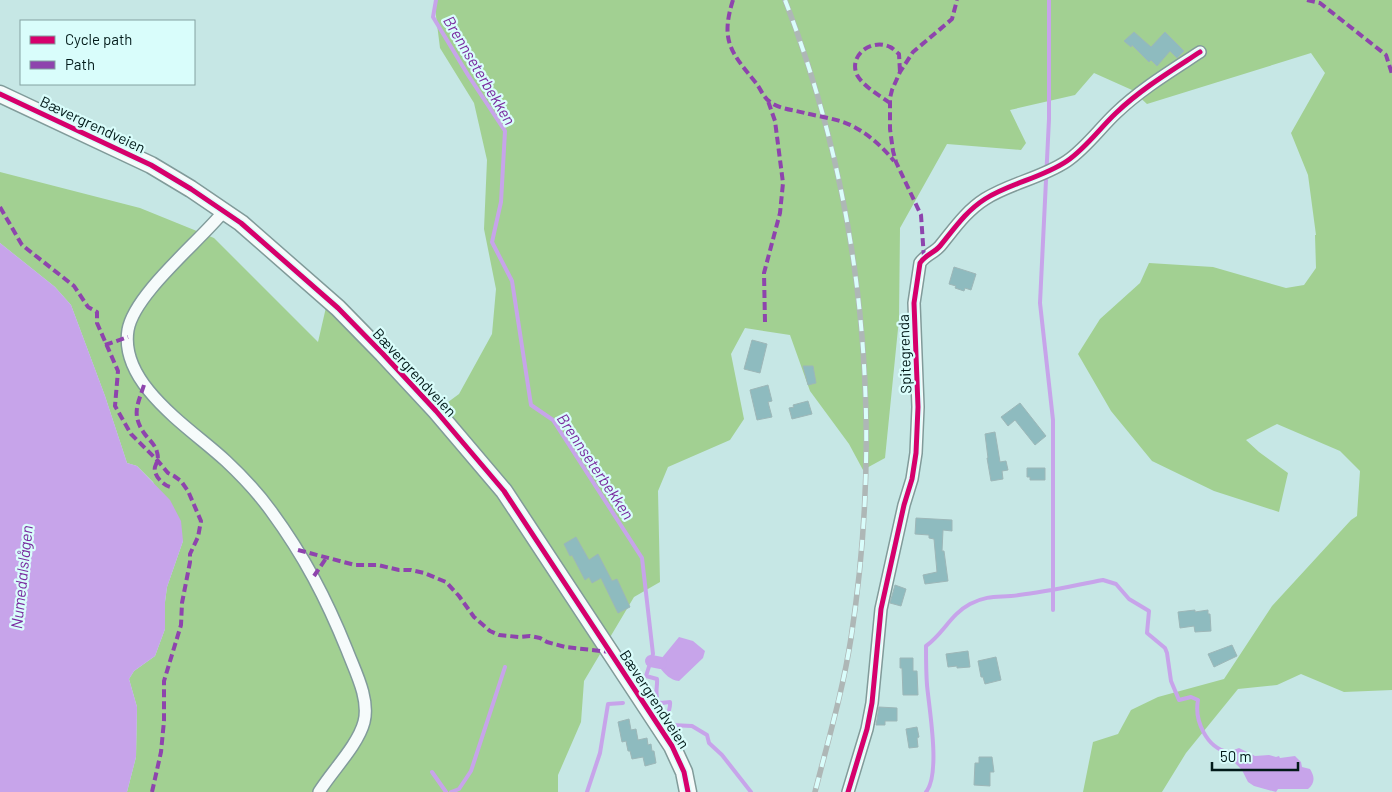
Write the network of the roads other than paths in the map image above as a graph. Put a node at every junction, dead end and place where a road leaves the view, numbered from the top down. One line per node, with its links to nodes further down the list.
1 (1200, 52): 6 (street, Spitegrenda)
2 (0, 94): 3 (main road, Bævergrendveien)
3 (224, 211): 4 (street); 5 (main road, Bævergrendveien)
4 (319, 792)
5 (688, 792)
6 (848, 792)

